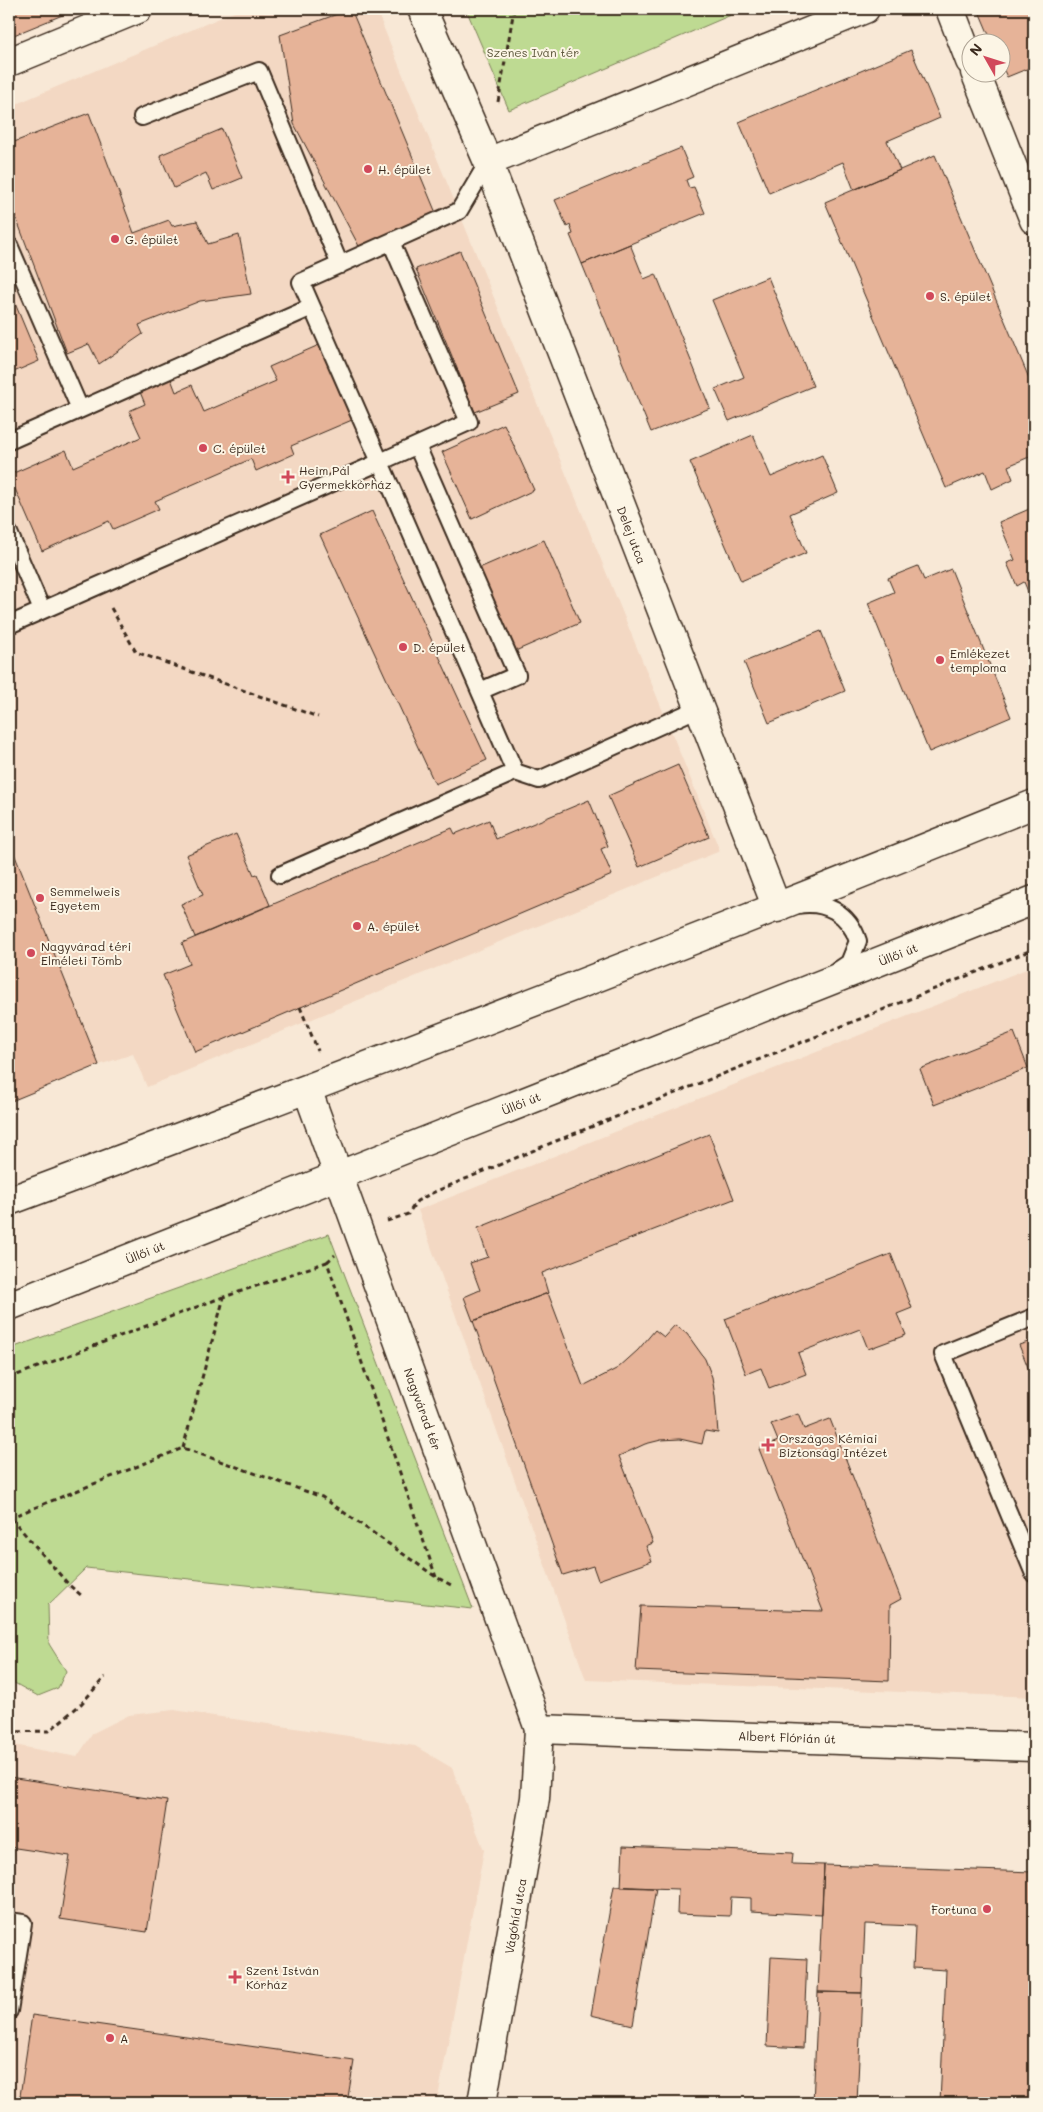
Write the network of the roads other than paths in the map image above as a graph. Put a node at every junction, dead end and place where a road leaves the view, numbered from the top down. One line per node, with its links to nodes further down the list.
1 (138, 9): 6 (street)
2 (422, 9): 9 (street)
3 (865, 9): 9 (street)
4 (950, 9): 5 (street)
5 (960, 35)
6 (9, 62)
7 (979, 82): 10 (street)
8 (142, 117): 13 (lane)
9 (488, 162): 11 (lane); 23 (street, Delej utca)
10 (1034, 220)
11 (391, 242): 13 (lane); 17 (lane)
12 (9, 245): 15 (lane)
13 (340, 265): 14 (lane)
14 (312, 307): 15 (lane); 18 (lane)
15 (80, 409): 16 (lane)
16 (9, 441)
17 (417, 446): 18 (lane); 22 (lane)
18 (380, 462): 20 (lane); 22 (lane)
19 (9, 533): 20 (lane)
20 (42, 610): 21 (lane)
21 (9, 625)
22 (480, 691): 24 (lane)
23 (699, 708): 24 (lane); 28 (street, Delej utca)
24 (516, 772): 26 (lane)
25 (1034, 804): 28 (street)
26 (280, 875)
27 (1034, 900): 29 (street, Üllői út)
28 (777, 908): 29 (lane); 30 (street)
29 (812, 988): 31 (street, Üllői út)
30 (307, 1089): 31 (street, Nagyvárad tér); 32 (street)
31 (338, 1175): 33 (street, Üllői út); 36 (street, Nagyvárad tér)
32 (9, 1201)
33 (9, 1306)
34 (1034, 1317): 35 (lane)
35 (1034, 1574)
36 (539, 1729): 37 (street, Albert Flórián út); 40 (street, Vágóhíd utca)
37 (1034, 1747)
38 (9, 1921): 39 (lane)
39 (9, 2011)
40 (482, 2103)

